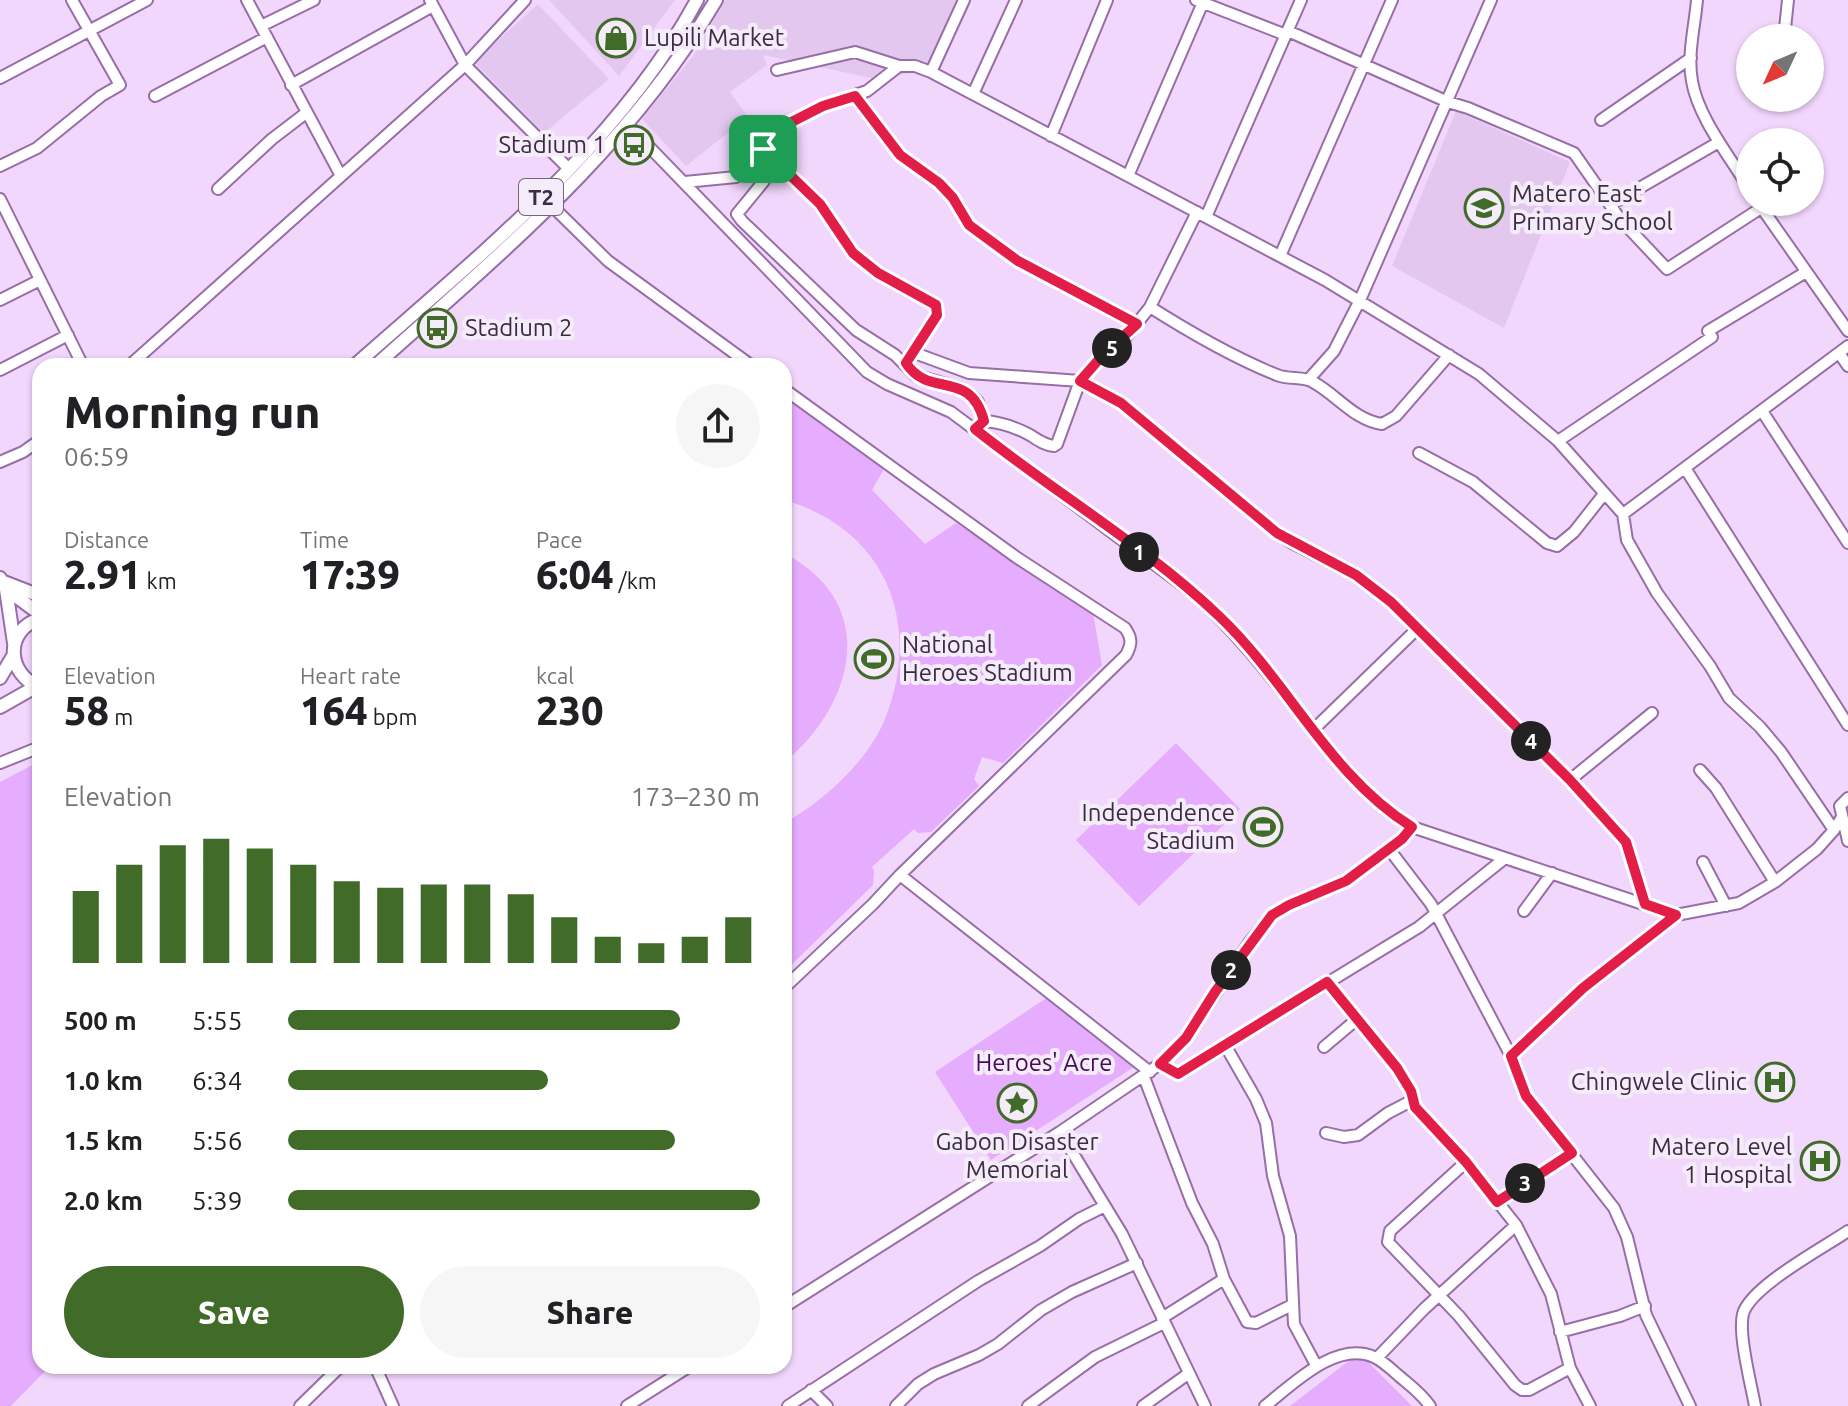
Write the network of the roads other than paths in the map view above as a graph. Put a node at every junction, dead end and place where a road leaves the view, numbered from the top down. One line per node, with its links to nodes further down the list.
1 (72, 0): 20 (street)
2 (147, 0): 20 (street)
3 (247, 0): 19 (street)
4 (314, 0): 19 (street)
5 (697, 0): 42 (main road, T2)
6 (716, 0): 37 (main road, T2)
7 (964, 0): 28 (street)
8 (1016, 0): 31 (street)
9 (1107, 0): 38 (street)
10 (1301, 0): 21 (street)
11 (1392, 0): 26 (street)
12 (1491, 0): 34 (street)
13 (1697, 0): 23 (street)
14 (1788, 0): 18 (street)
15 (1201, 1): 21 (street); 45 (street)
16 (520, 2): 24 (street)
17 (432, 3): 24 (street); 30 (street)
18 (1785, 24)
19 (261, 26): 22 (street)
20 (89, 31): 29 (street); 41 (street)
21 (1287, 33): 26 (street); 52 (street)
22 (267, 37): 30 (street); 32 (street)
23 (1691, 58): 36 (street); 39 (street)
24 (465, 65): 42 (street); 44 (street)
25 (899, 66): 27 (street); 28 (street); 33 (street)
26 (1363, 66): 34 (street); 57 (street)
27 (777, 70)
28 (931, 72): 31 (street)
29 (0, 78)
30 (291, 85): 35 (street)
31 (973, 94): 38 (street)
32 (155, 96)
33 (855, 96): 40 (street); 63 (street)
34 (1448, 102): 50 (street); 61 (street)
35 (306, 113): 44 (street); 48 (street)
36 (1601, 120)
37 (628, 125): 47 (street); 51 (main road, T2)
38 (1051, 136): 45 (street)
39 (1719, 142): 43 (street); 50 (street)
40 (763, 149): 47 (street); 67 (street)
41 (0, 166)
42 (568, 168): 71 (main road, T2)
43 (1736, 168)
44 (341, 176): 70 (street)
45 (1128, 176): 52 (street)
46 (764, 181): 74 (street)
47 (685, 182): 81 (street)
48 (218, 189)
49 (0, 199): 55 (street)
50 (1610, 205): 53 (street)
51 (552, 206): 72 (main road, T2); 73 (street)
52 (1202, 214): 57 (street); 62 (street)
53 (1744, 216)
54 (1768, 216): 58 (street)
55 (12, 223): 56 (street); 59 (street)
56 (0, 229)
57 (1280, 256): 61 (street)
58 (1806, 272): 64 (street); 82 (street)
59 (40, 280): 60 (street); 65 (street)
60 (0, 300)
61 (1360, 300): 68 (street); 77 (street)
62 (1150, 307): 63 (street); 77 (street)
63 (1137, 324): 78 (street)
64 (1848, 331)
65 (68, 335): 69 (street); 76 (street)
66 (1844, 350): 75 (street); 80 (street)
67 (912, 352): 74 (street); 78 (street)
68 (1449, 355): 77 (street); 82 (street)
69 (79, 358)
70 (138, 358)
71 (363, 358)
72 (384, 358)
73 (741, 358)
74 (906, 363): 81 (street)
75 (1848, 366)
76 (0, 370)
77 (1309, 379)
78 (1080, 381): 81 (street); 94 (street)
79 (792, 395): 116 (street)
80 (1762, 411): 86 (street); 89 (street)
81 (980, 425): 102 (street)
82 (1558, 441): 87 (street)
83 (32, 446): 85 (street)
84 (1419, 453): 87 (street)
85 (0, 462)
86 (1685, 468): 88 (street); 101 (street)
87 (1604, 494): 88 (street)
88 (1623, 514): 110 (street)
89 (1848, 543)
90 (3, 582): 91 (main road); 92 (main road); 95 (main road)
91 (32, 593)
92 (32, 609)
93 (32, 621): 95 (main road)
94 (1418, 628): 102 (street); 106 (street)
95 (13, 649): 96 (main road); 97 (main road)
96 (0, 678)
97 (32, 683)
98 (32, 690): 99 (main road)
99 (0, 707)
100 (1652, 713): 106 (street)
101 (1848, 725)
102 (1313, 730): 109 (street)
103 (32, 750): 104 (street)
104 (0, 763)
105 (1700, 770): 117 (street)
106 (1570, 780): 118 (street)
107 (1848, 798): 108 (street)
108 (1842, 817): 110 (street); 111 (street)
109 (1412, 827): 112 (street); 113 (street)
110 (1834, 830): 117 (street)
111 (1848, 841)
112 (1389, 849): 121 (street); 129 (street)
113 (1505, 858): 115 (street); 121 (street)
114 (1703, 862): 119 (street)
115 (1552, 873): 118 (street); 120 (street)
116 (900, 875): 123 (street); 130 (street)
117 (1775, 882): 119 (street)
118 (1645, 904): 122 (street)
119 (1726, 906): 122 (street)
120 (1524, 911)
121 (1437, 915): 124 (street); 128 (street)
122 (1676, 915): 128 (street)
123 (792, 980)
124 (1327, 982): 125 (street); 126 (street)
125 (1356, 1020): 127 (street); 131 (street)
126 (1225, 1045): 129 (street); 144 (street)
127 (1324, 1047)
128 (1511, 1056): 134 (street)
129 (1160, 1064): 130 (street)
130 (1147, 1074): 132 (street); 141 (street)
131 (1413, 1100): 133 (street); 135 (street)
132 (1060, 1132): 137 (street); 143 (street)
133 (1326, 1133)
134 (1572, 1153): 136 (street); 145 (street)
135 (1466, 1162): 136 (street); 142 (street)
136 (1497, 1202): 138 (street)
137 (1105, 1206): 140 (street); 155 (street)
138 (1516, 1225): 142 (street); 147 (street)
139 (1848, 1231): 169 (street)
140 (1137, 1263): 146 (street); 161 (street)
141 (1224, 1279): 144 (street); 146 (street)
142 (1440, 1296): 148 (street); 150 (street)
143 (792, 1302)
144 (1292, 1305): 149 (street)
145 (1645, 1306): 147 (street); 168 (street)
146 (1163, 1320): 154 (street); 162 (street)
147 (1560, 1332): 150 (street)
148 (1377, 1358): 149 (street); 166 (street)
149 (1316, 1365): 165 (street)
150 (1570, 1368): 167 (street)
151 (333, 1374): 156 (street)
152 (379, 1374): 157 (street)
153 (677, 1374): 158 (street)
154 (1188, 1374): 163 (street); 164 (street)
155 (811, 1390): 159 (street); 160 (street)
156 (300, 1406)
157 (393, 1406)
158 (627, 1406)
159 (788, 1406)
160 (827, 1406)
161 (896, 1406)
162 (1028, 1406)
163 (1143, 1406)
164 (1205, 1406)
165 (1265, 1406)
166 (1430, 1406)
167 (1590, 1406)
168 (1690, 1406)
169 (1755, 1406)

